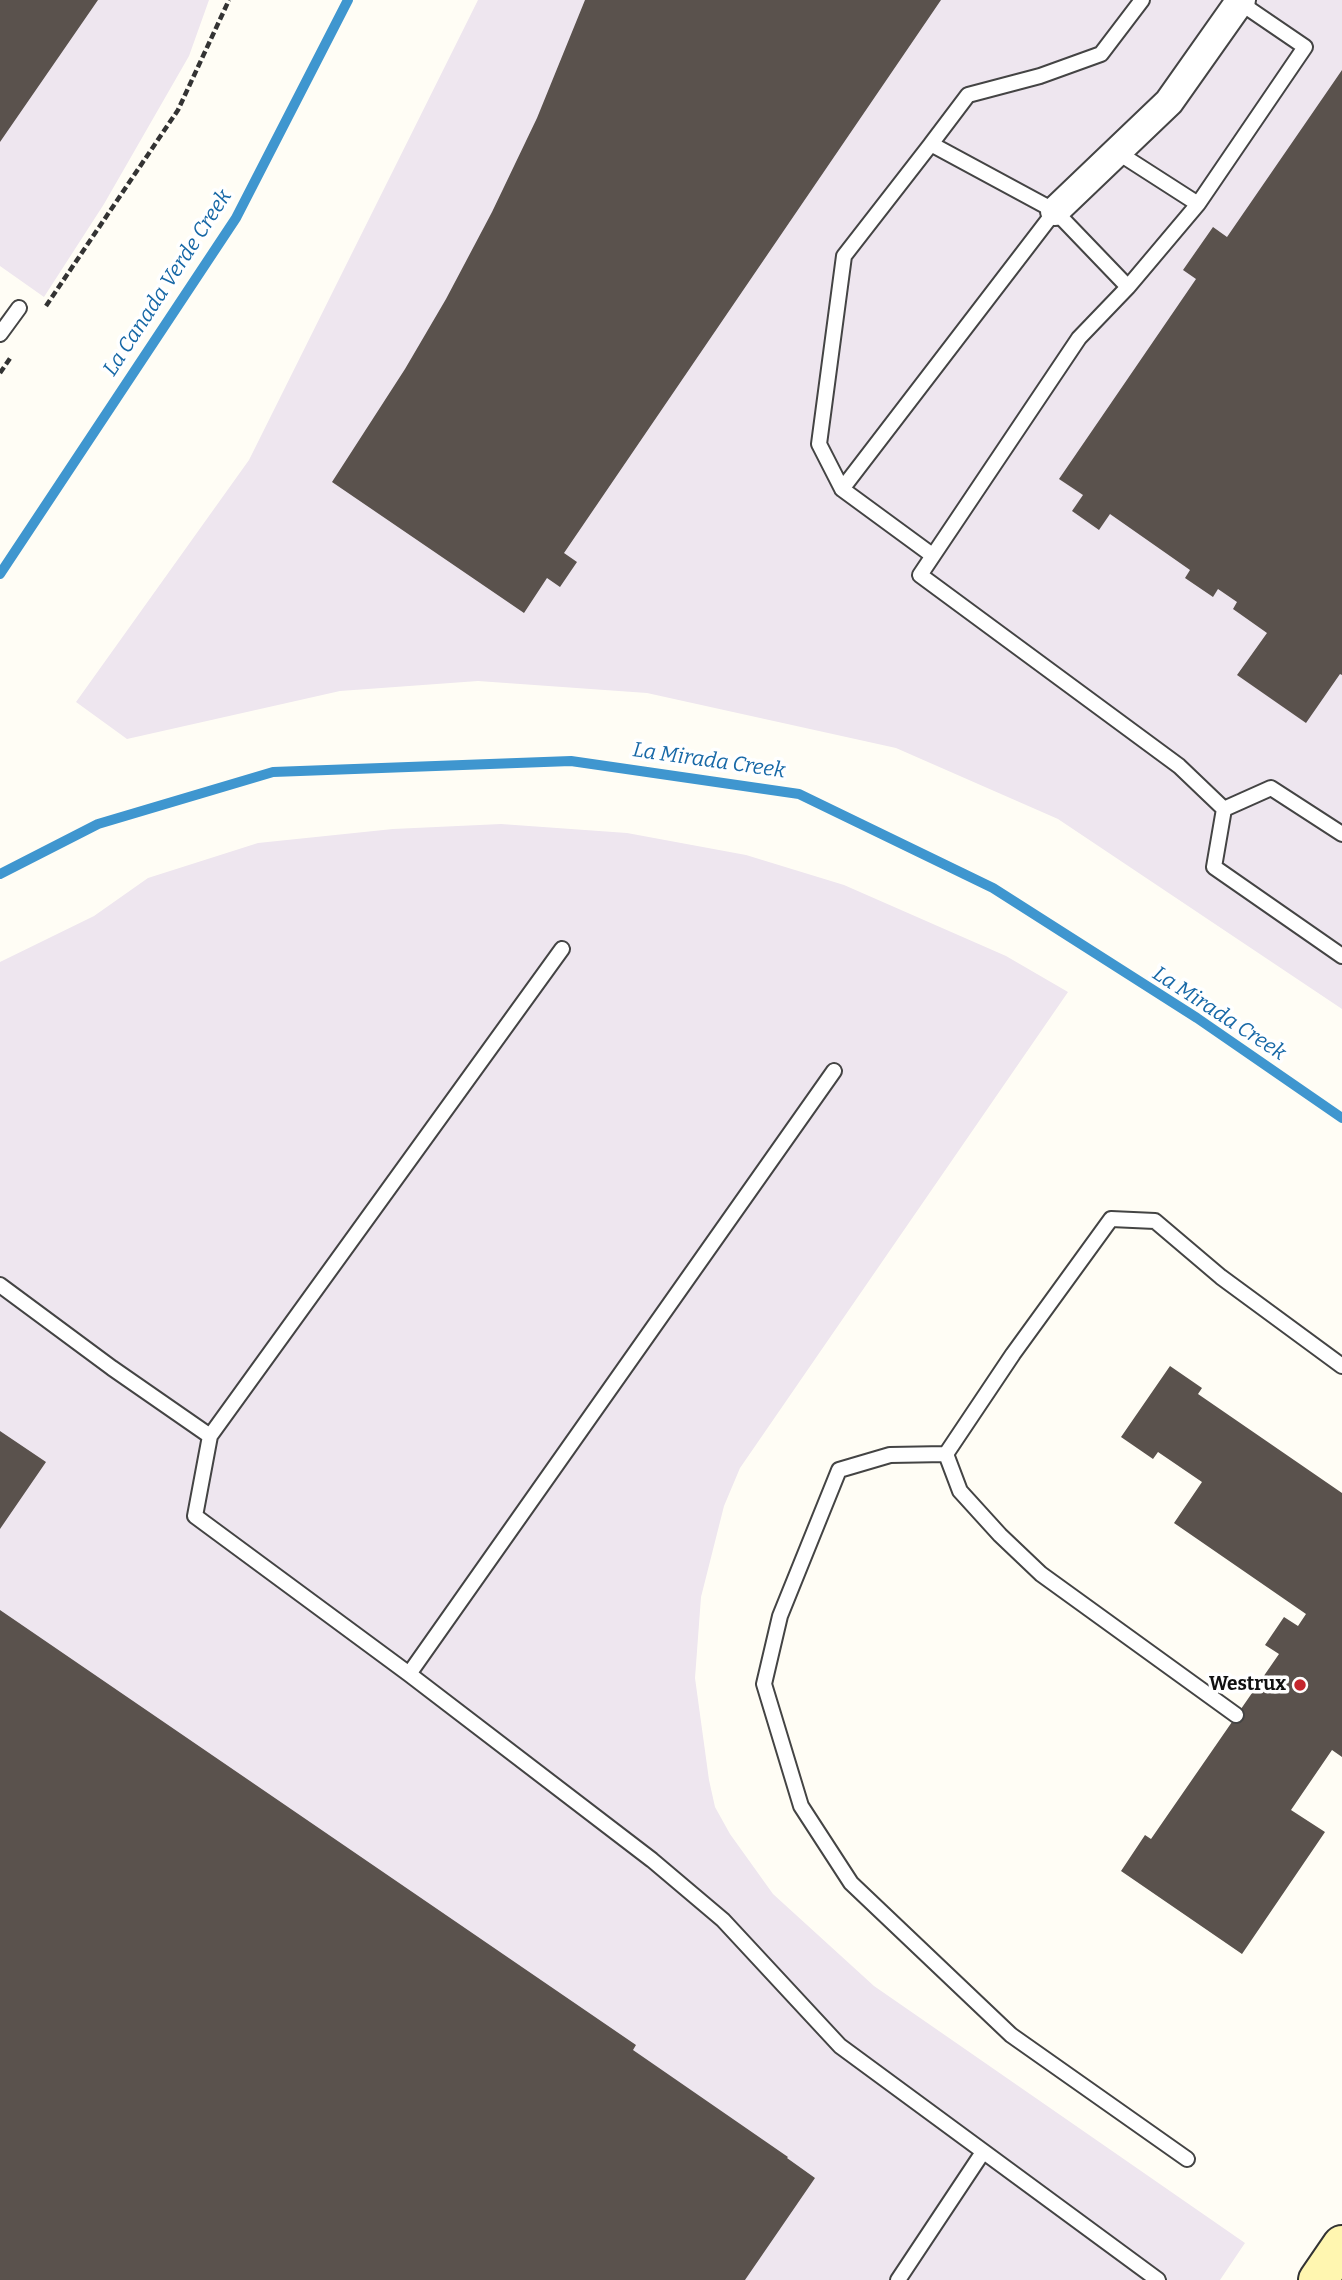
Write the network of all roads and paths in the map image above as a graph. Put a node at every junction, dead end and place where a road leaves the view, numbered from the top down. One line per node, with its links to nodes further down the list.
1 (229, 0): 10 (path)
2 (1142, 0): 4 (lane)
3 (1240, 1): 5 (street); 6 (lane)
4 (931, 144): 7 (lane); 14 (lane)
5 (1117, 152): 6 (lane); 7 (street)
6 (1198, 204): 8 (lane)
7 (1055, 211): 8 (lane); 14 (lane)
8 (1128, 287): 15 (lane)
9 (19, 308): 11 (lane)
10 (39, 316)
11 (0, 334)
12 (15, 351): 13 (path)
13 (0, 373)
14 (842, 489): 15 (lane)
15 (933, 555): 16 (lane)
16 (1224, 809): 17 (lane); 19 (lane)
17 (1342, 834)
18 (562, 949): 23 (lane)
19 (1342, 956)
20 (834, 1071): 25 (lane)
21 (0, 1285): 23 (lane)
22 (1342, 1366): 24 (lane)
23 (210, 1436): 25 (lane)
24 (946, 1454): 26 (lane); 28 (lane)
25 (409, 1674): 27 (lane)
26 (1236, 1715)
27 (983, 2152): 30 (lane); 31 (lane)
28 (1187, 2159)
29 (1342, 2245): 32 (main road)
30 (898, 2280)
31 (1158, 2280)
32 (1318, 2280)

